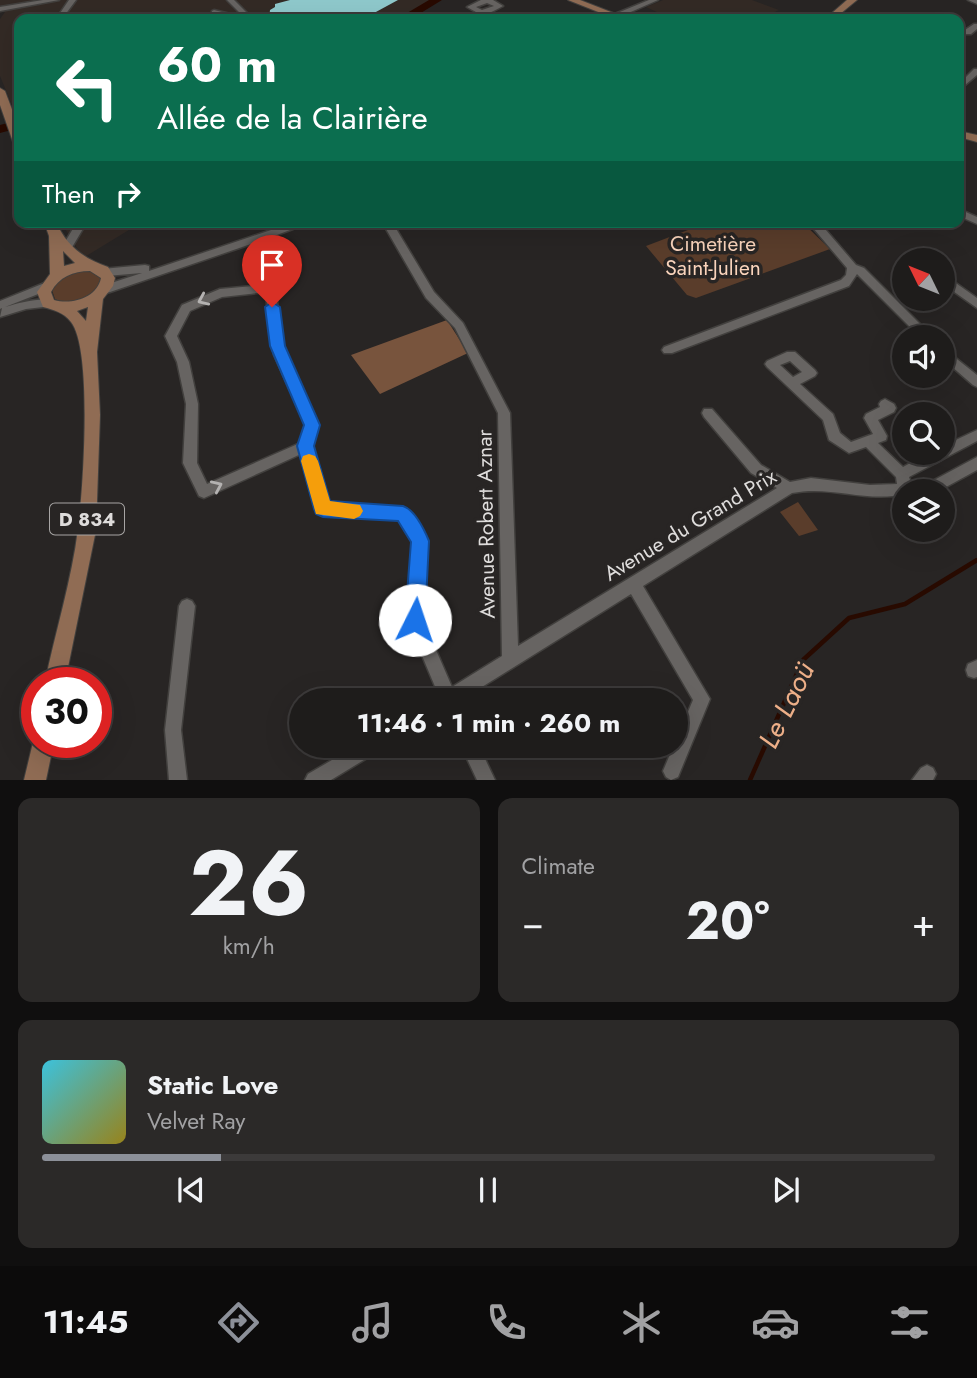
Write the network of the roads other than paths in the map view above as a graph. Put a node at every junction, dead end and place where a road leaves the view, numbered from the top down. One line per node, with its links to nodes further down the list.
1 (57, 0): 9 (street); 10 (street)
2 (230, 0): 13 (street)
3 (487, 0): 12 (street); 12 (street)
4 (572, 0): 15 (main road)
5 (655, 0): 16 (street)
6 (852, 0): 17 (main road)
7 (971, 0): 8 (street)
8 (977, 2)
9 (71, 3)
10 (31, 6): 11 (street); 18 (street)
11 (0, 9)
12 (483, 13): 14 (street)
13 (245, 14)
14 (480, 14)
15 (609, 14)
16 (619, 14)
17 (835, 14)
18 (0, 17)
19 (977, 26): 20 (street)
20 (968, 32)
21 (977, 71): 22 (street)
22 (964, 83)
23 (0, 91): 24 (main road)
24 (14, 129)
25 (78, 228): 31 (street)
26 (289, 228): 30 (street)
27 (391, 228): 66 (street, Avenue Robert Aznar)
28 (818, 228): 34 (street)
29 (53, 229): 31 (main road); 36 (main road)
30 (264, 237): 32 (street); 37 (street)
31 (67, 247): 33 (main road)
32 (194, 259): 35 (street); 39 (street)
33 (85, 266): 35 (main road); 36 (main road)
34 (852, 267): 45 (street); 46 (street)
35 (106, 272): 39 (main road)
36 (52, 281): 40 (main road); 41 (street)
37 (270, 288): 55 (street); 55 (street, one-way to 55)
38 (956, 288): 42 (street)
39 (101, 294): 43 (main road); 47 (main road, D 834)
40 (48, 303): 43 (main road); 44 (street)
41 (0, 304)
42 (977, 304)
43 (64, 308): 47 (main road, D 834)
44 (0, 313)
45 (915, 325)
46 (668, 350)
47 (89, 352): 67 (main road, D 834)
48 (955, 363): 49 (street)
49 (977, 382)
50 (791, 383): 54 (street)
51 (886, 404): 54 (street)
52 (708, 412): 62 (street)
53 (977, 435): 56 (street)
54 (870, 443): 59 (street)
55 (305, 446): 68 (street)
56 (955, 447)
57 (977, 463): 61 (street)
58 (926, 465): 60 (street)
59 (902, 479)
60 (907, 479)
61 (948, 479)
62 (789, 488): 63 (street, Avenue du Grand Prix); 64 (street, Avenue du Grand Prix)
63 (892, 492)
64 (634, 583): 66 (street, Avenue du Grand Prix); 73 (street)
65 (187, 606): 75 (street)
66 (510, 660): 69 (street)
67 (58, 667)
68 (443, 688)
69 (465, 688)
70 (40, 758): 74 (main road)
71 (350, 758): 76 (street)
72 (476, 758): 77 (street)
73 (672, 771)
74 (35, 779)
75 (178, 779)
76 (314, 779)
77 (486, 779)

